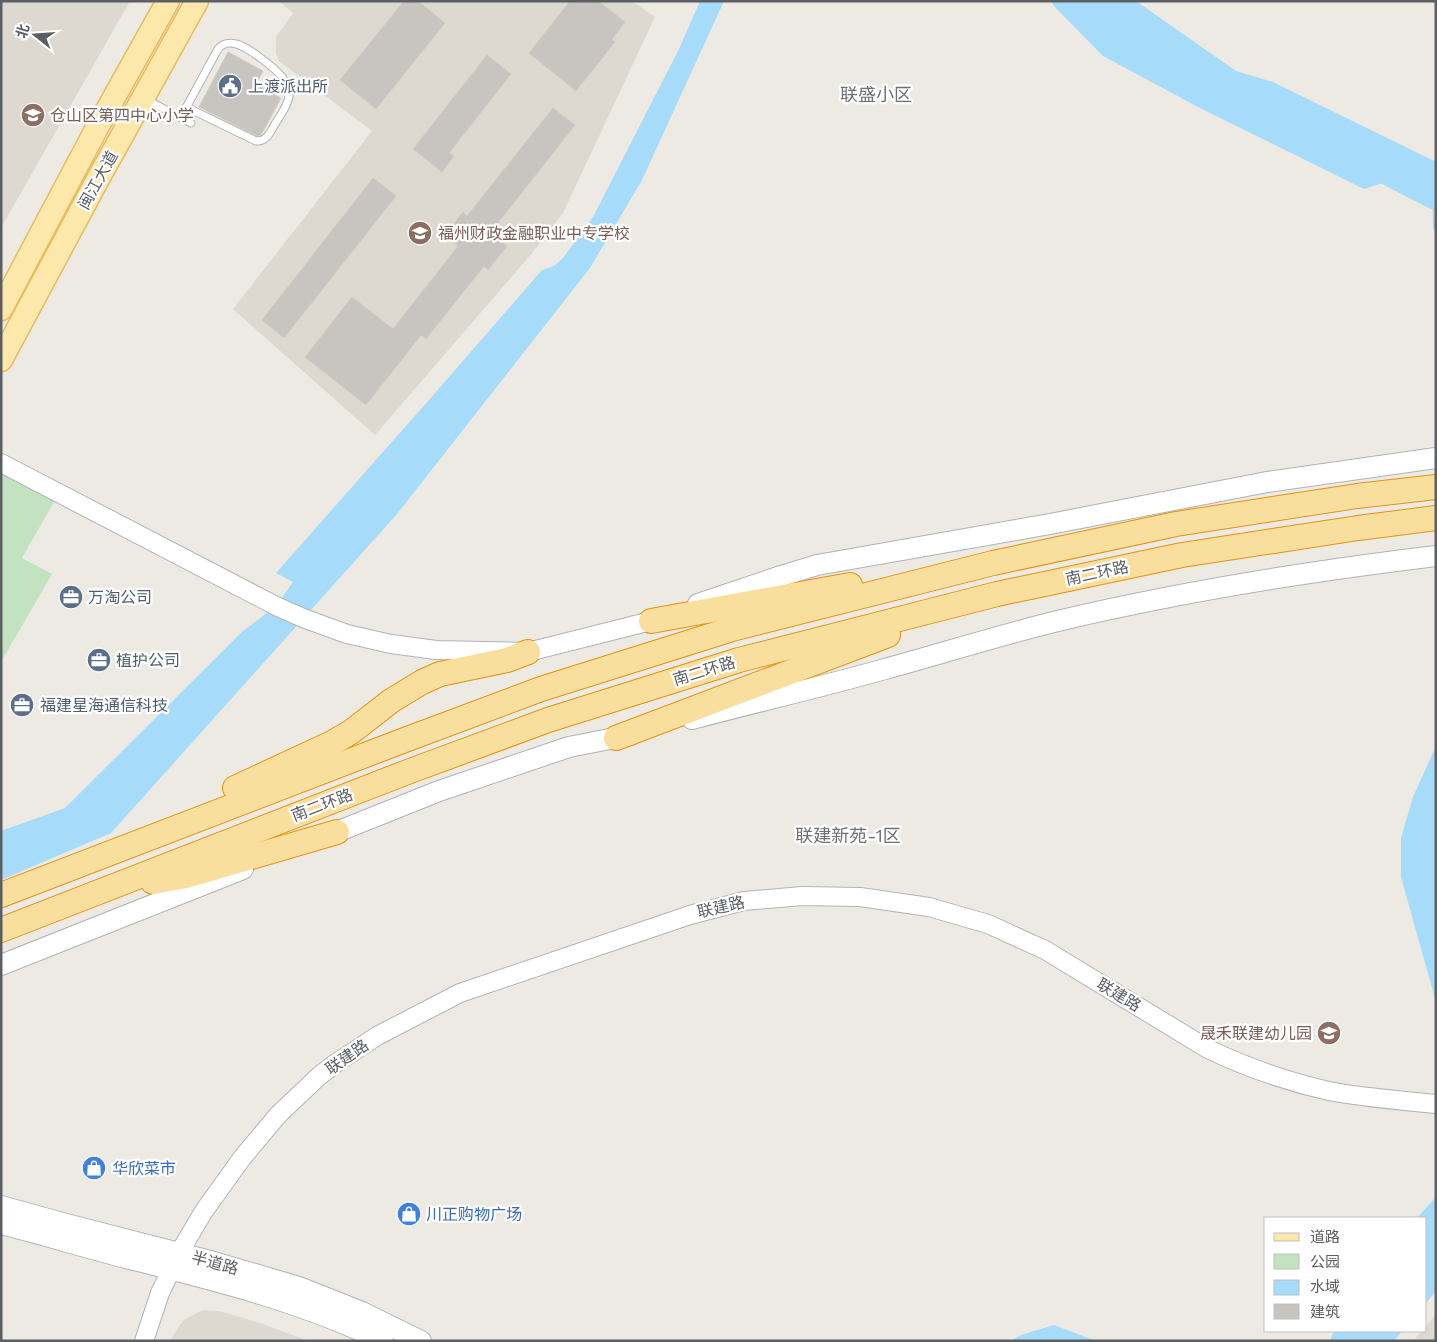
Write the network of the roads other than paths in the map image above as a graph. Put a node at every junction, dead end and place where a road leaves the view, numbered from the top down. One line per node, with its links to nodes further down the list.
1 (168, 1): 7 (main road, 闽江大道)
2 (197, 1): 3 (main road, 闽江大道)
3 (143, 97): 5 (lane); 8 (main road, 闽江大道)
4 (186, 106): 4 (lane); 5 (lane)
5 (181, 118): 6 (lane)
6 (191, 123)
7 (1, 309)
8 (1, 360)
9 (1436, 458): 16 (main road)
10 (1, 463): 17 (street)
11 (1436, 487): 14 (highway, 南二环路)
12 (1436, 518): 15 (highway, 南二环路)
13 (1436, 556): 18 (main road)
14 (993, 563): 16 (highway); 20 (highway, 南二环路)
15 (997, 594): 18 (highway); 21 (highway, 南二环路)
16 (651, 621): 17 (street)
17 (528, 652): 20 (highway)
18 (616, 738): 19 (main road)
19 (337, 832): 21 (highway); 24 (main road)
20 (84, 862): 22 (highway, 南二环路)
21 (93, 894): 23 (highway, 南二环路)
22 (1, 895)
23 (1, 930)
24 (1, 965)
25 (1436, 1104): 28 (street, 联建路)
26 (1, 1206): 28 (main road, 半道路)
27 (1, 1224): 28 (main road, 半道路)
28 (175, 1261): 29 (street, 联建路); 30 (main road, 半道路); 31 (main road, 半道路)
29 (144, 1341)
30 (383, 1341)
31 (421, 1341)

